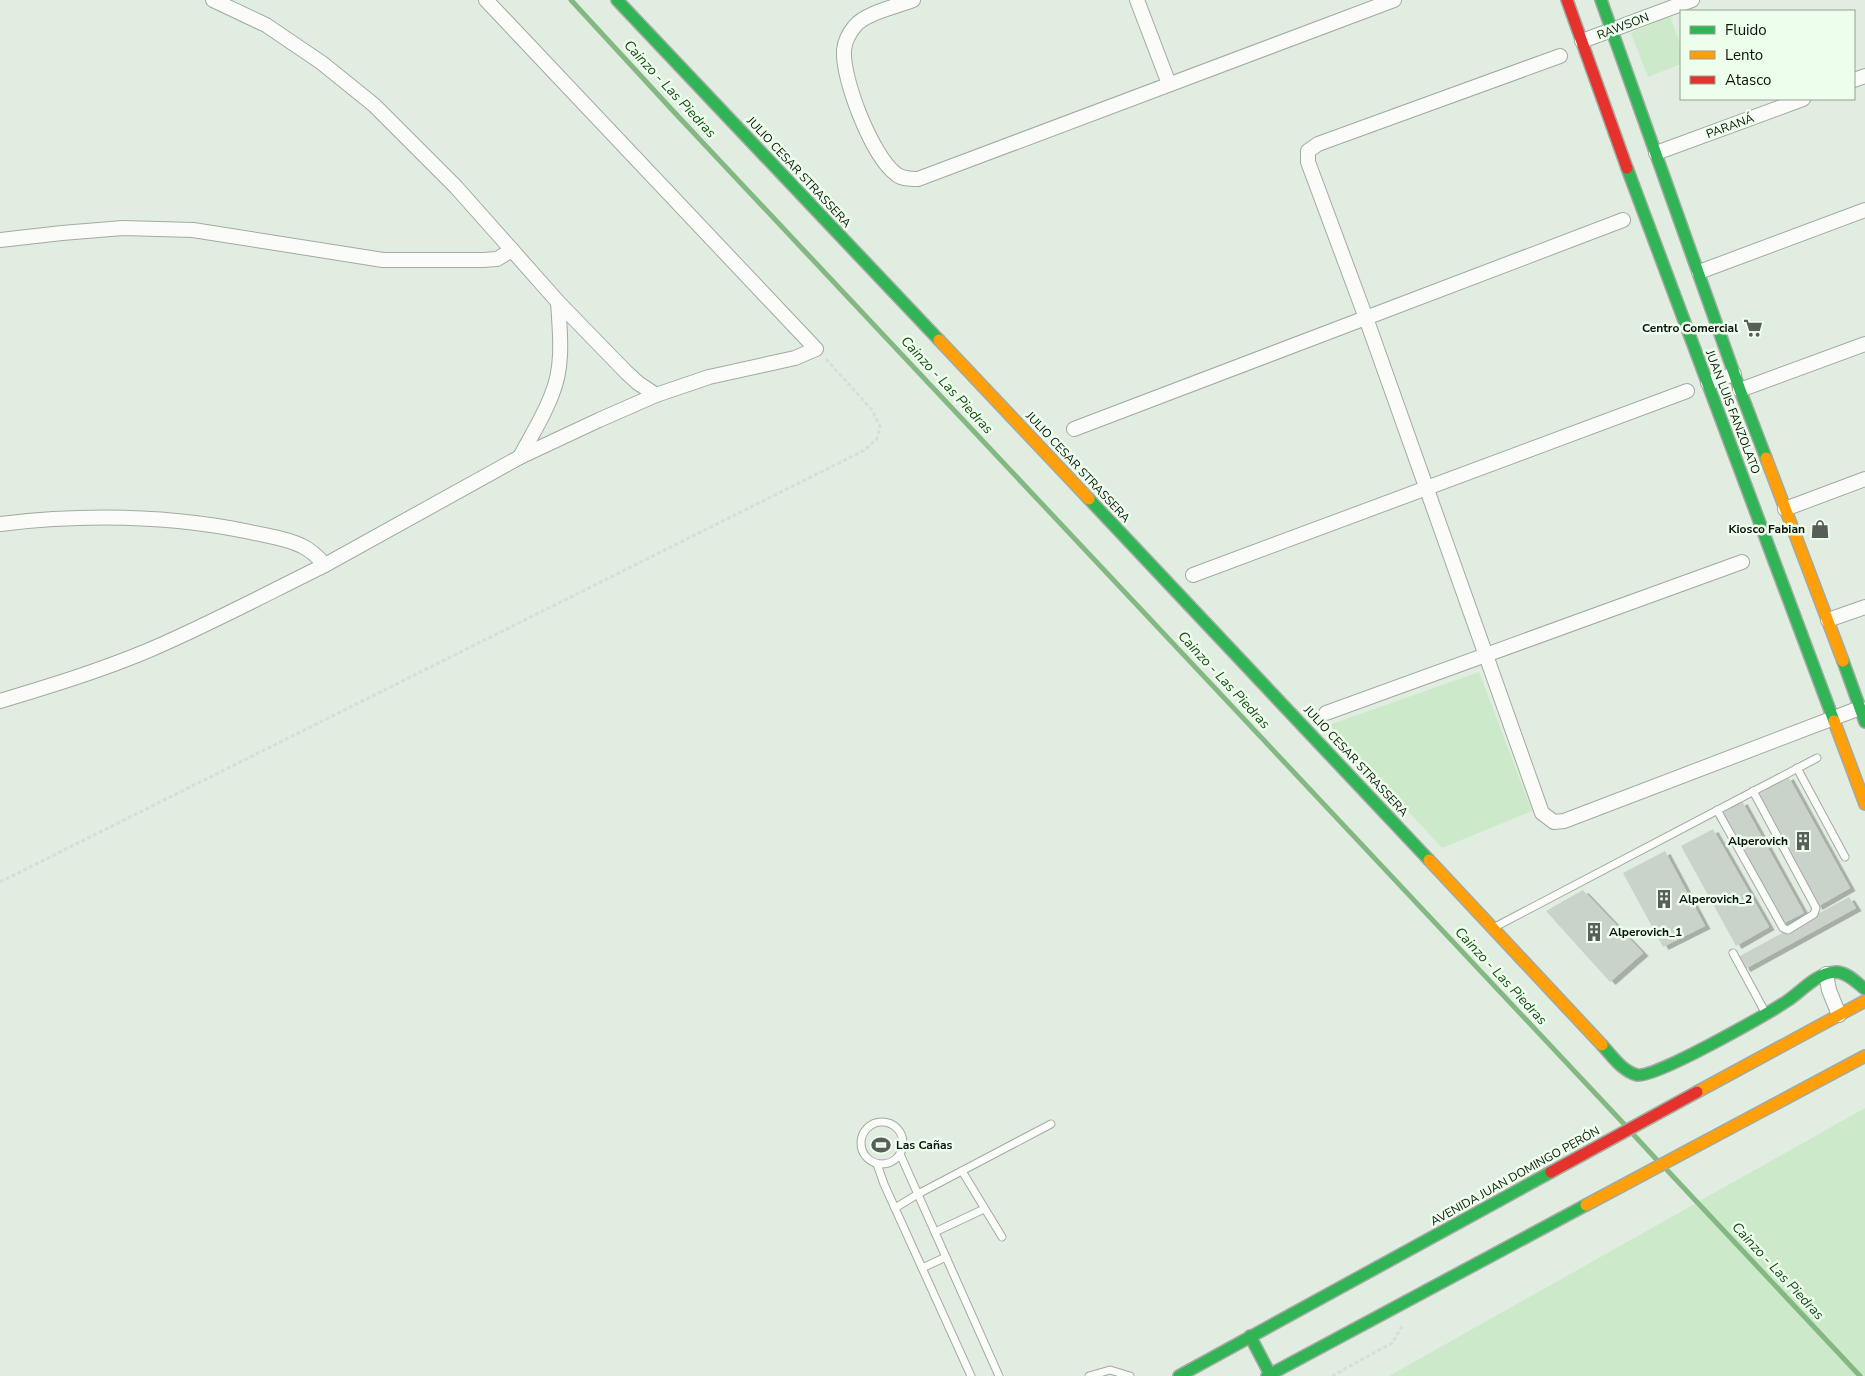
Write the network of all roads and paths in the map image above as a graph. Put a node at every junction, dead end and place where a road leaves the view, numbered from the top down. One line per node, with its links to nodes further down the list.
1 (213, 0): 19 (street)
2 (486, 0): 24 (street)
3 (617, 0): 54 (street, JULIO CESAR STRASSERA)
4 (914, 0): 13 (street)
5 (1137, 0): 13 (street)
6 (1394, 0): 13 (street)
7 (1567, 0): 11 (street, JUAN LUIS FANZOLATO)
8 (1601, 0): 10 (street, JUAN LUIS FANZOLATO)
9 (1692, 0): 10 (street, RAWSON)
10 (1612, 30): 11 (street, RAWSON); 15 (street, JUAN LUIS FANZOLATO)
11 (1582, 41): 26 (street, JUAN LUIS FANZOLATO)
12 (1560, 56): 22 (street)
13 (1170, 84)
14 (1800, 100): 15 (street, PARANÁ)
15 (1656, 152): 20 (street, JUAN LUIS FANZOLATO)
16 (1865, 210): 20 (street)
17 (1623, 220): 22 (street)
18 (0, 240): 19 (street)
19 (512, 250): 21 (street)
20 (1700, 272): 25 (street, JUAN LUIS FANZOLATO)
21 (558, 302): 29 (street); 31 (street)
22 (1366, 318): 30 (street); 33 (street)
23 (1865, 344): 27 (street)
24 (816, 349): 29 (street); 53 (path)
25 (1734, 374): 26 (street); 27 (street, JUAN LUIS FANZOLATO)
26 (1708, 383): 45 (street, JUAN LUIS FANZOLATO)
27 (1740, 390): 34 (street, JUAN LUIS FANZOLATO)
28 (1687, 391): 33 (street)
29 (656, 395): 31 (street)
30 (1074, 429)
31 (520, 457): 37 (street)
32 (1865, 479): 34 (street)
33 (1426, 488): 38 (street); 41 (street)
34 (1785, 509): 40 (street, JUAN LUIS FANZOLATO)
35 (0, 524): 37 (street)
36 (1742, 562): 41 (street)
37 (325, 564): 42 (street)
38 (1193, 575)
39 (1865, 607): 40 (street)
40 (1828, 620): 43 (street, JUAN LUIS FANZOLATO)
41 (1486, 655): 44 (street); 45 (street)
42 (0, 701)
43 (1860, 708): 45 (street); 46 (street, JUAN LUIS FANZOLATO)
44 (1326, 713)
45 (1832, 719): 50 (street, JUAN LUIS FANZOLATO)
46 (1865, 722)
47 (1816, 758): 48 (lane)
48 (1796, 768): 49 (lane); 52 (lane)
49 (1753, 791): 51 (lane); 51 (lane)
50 (1865, 804)
51 (1717, 810): 54 (lane)
52 (1844, 857)
53 (0, 882)
54 (1493, 928): 59 (street, JULIO CESAR STRASSERA)
55 (1733, 952): 59 (lane)
56 (1826, 974): 57 (street); 59 (street); 60 (street)
57 (1865, 989)
58 (1865, 1001): 60 (street, AVENIDA JUAN DOMINGO PERÓN)
59 (1765, 1013)
60 (1839, 1015): 74 (street, AVENIDA JUAN DOMINGO PERÓN)
61 (1865, 1056): 75 (street)
62 (1051, 1124): 65 (lane)
63 (900, 1154): 64 (lane); 64 (lane); 66 (lane)
64 (877, 1164): 67 (lane)
65 (962, 1171): 66 (lane); 68 (lane)
66 (918, 1194): 67 (lane); 69 (lane)
67 (895, 1208): 72 (lane)
68 (984, 1209): 69 (lane); 70 (lane)
69 (935, 1232): 71 (lane)
70 (1002, 1237)
71 (946, 1257): 72 (lane); 77 (lane)
72 (922, 1268): 76 (lane)
73 (1408, 1318): 81 (path)
74 (1250, 1336): 75 (street); 80 (street, AVENIDA JUAN DOMINGO PERÓN)
75 (1268, 1375)
76 (971, 1376)
77 (999, 1376)
78 (1089, 1376): 79 (lane)
79 (1130, 1376)
80 (1178, 1376)
81 (1332, 1376)

